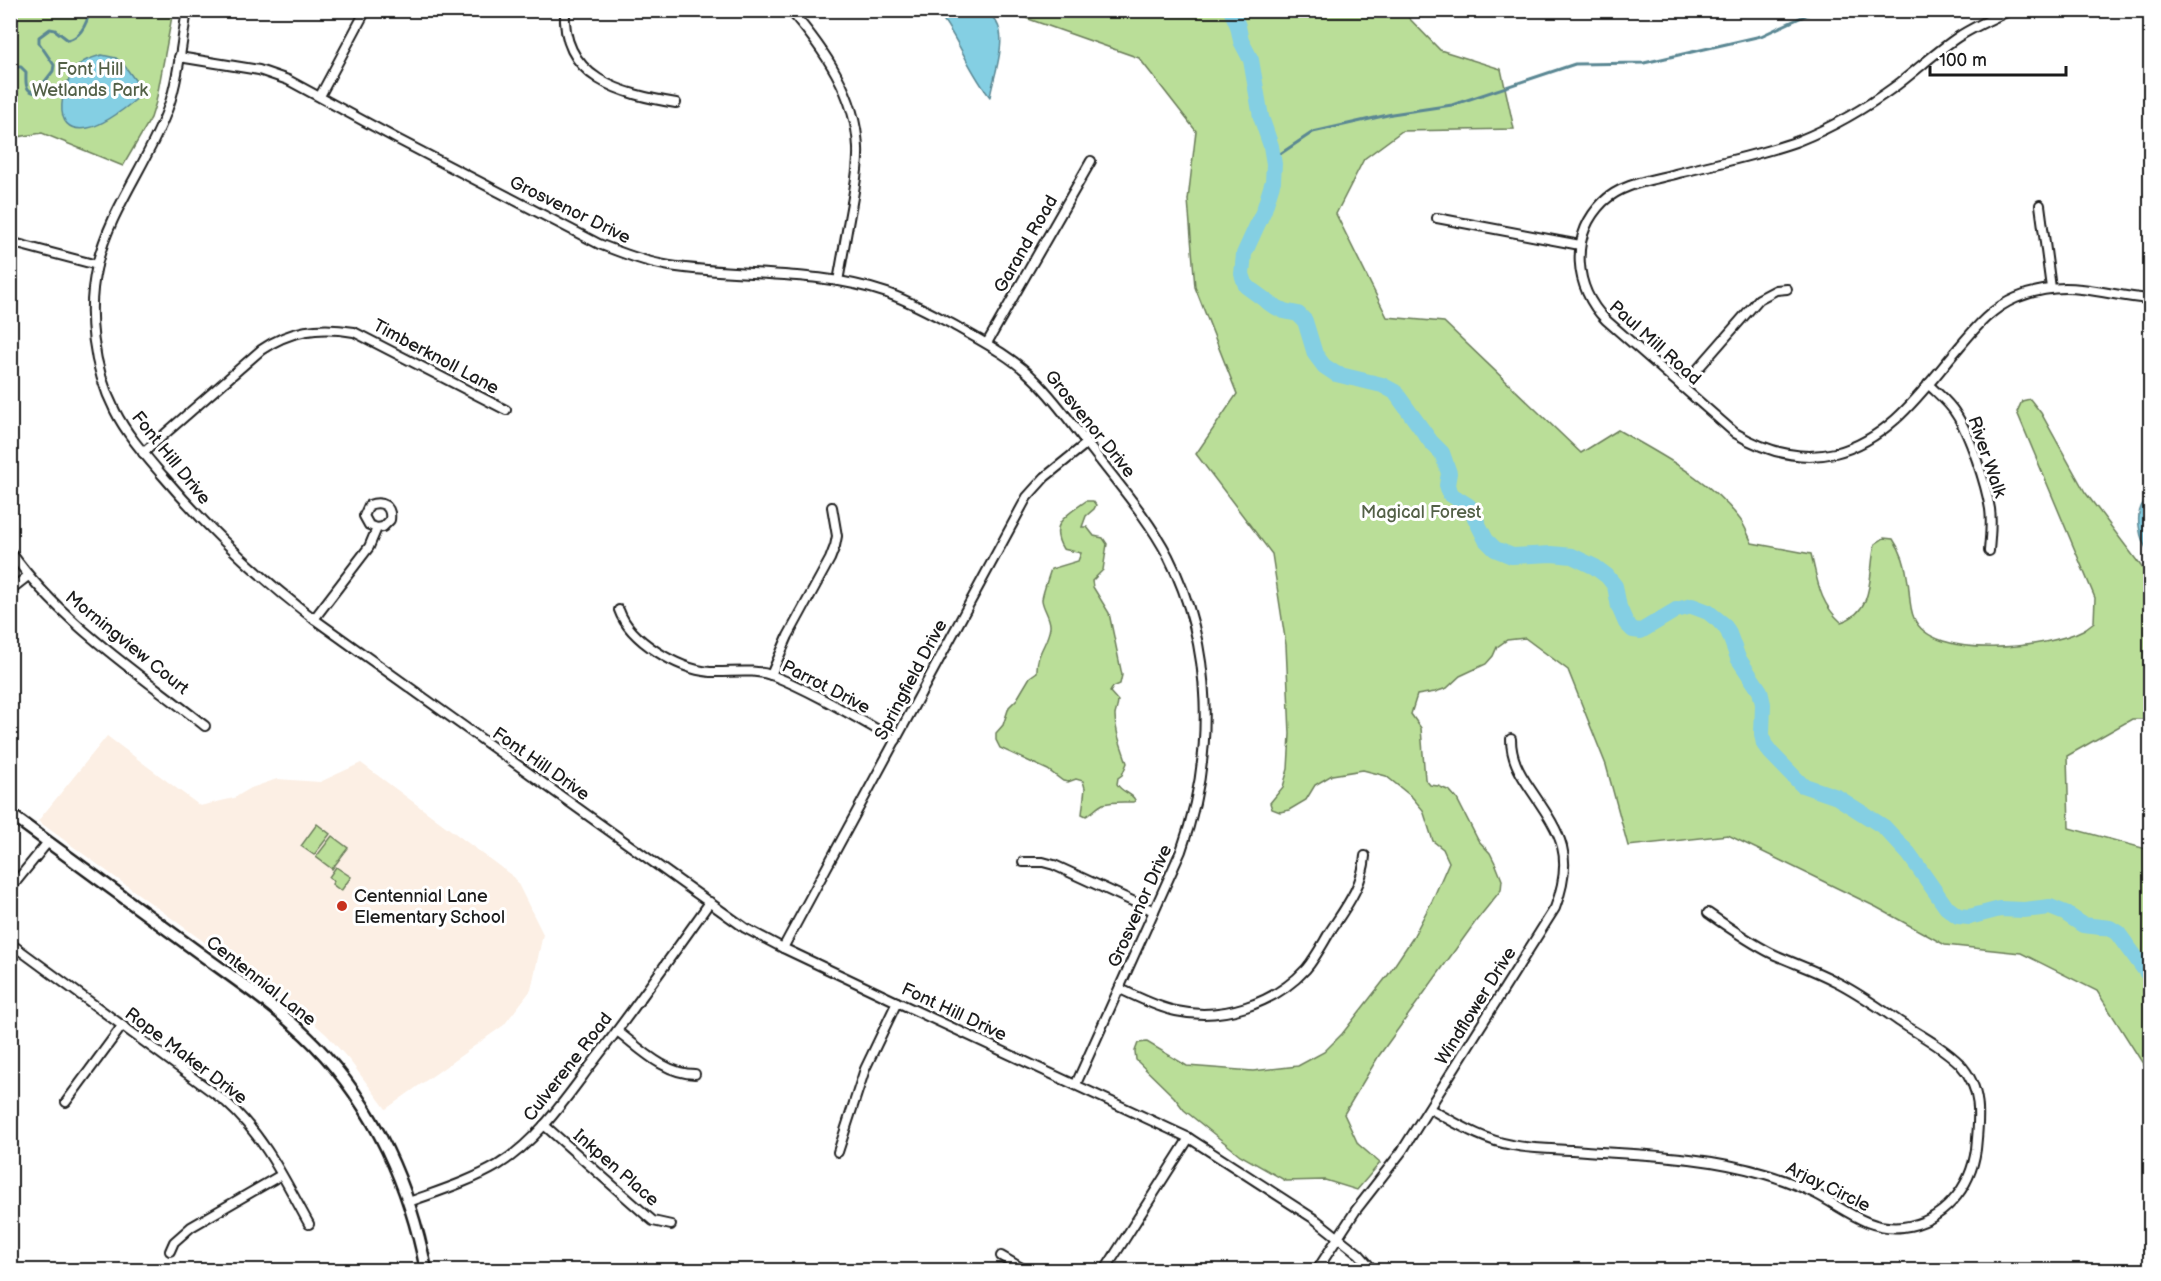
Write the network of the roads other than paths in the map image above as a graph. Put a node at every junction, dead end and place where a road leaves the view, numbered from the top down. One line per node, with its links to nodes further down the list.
1 (187, 10): 6 (street, Font Hill Drive)
2 (366, 10): 7 (street)
3 (565, 10): 8 (street)
4 (790, 10): 15 (street)
5 (2011, 10): 13 (street, Paul Mill Road)
6 (179, 57): 7 (street, Grosvenor Drive); 14 (street, Font Hill Drive)
7 (320, 96): 15 (street, Grosvenor Drive)
8 (675, 103)
9 (1091, 161): 19 (street, Garand Road)
10 (2040, 205): 16 (street)
11 (1437, 218): 13 (street)
12 (10, 242): 14 (street)
13 (1580, 246): 21 (street, Paul Mill Road)
14 (97, 265): 24 (street, Font Hill Drive)
15 (838, 281): 19 (street, Grosvenor Drive)
16 (2051, 288): 18 (street, Paul Mill Road); 20 (street, Paul Mill Road)
17 (1786, 289): 21 (street)
18 (2151, 299)
19 (987, 343): 23 (street, Grosvenor Drive)
20 (1928, 384): 21 (street, Paul Mill Road); 28 (street, River Walk)
21 (1682, 387)
22 (506, 410): 24 (street, Timberknoll Lane)
23 (1087, 443): 35 (street, Springfield Drive); 43 (street, Grosvenor Drive)
24 (143, 453): 32 (street, Font Hill Drive)
25 (832, 507): 33 (street)
26 (377, 528): 32 (street)
27 (10, 551): 29 (street, Morningview Court)
28 (1989, 551)
29 (28, 576): 30 (street); 34 (street, Morningview Court)
30 (10, 590)
31 (619, 610): 33 (street, Parrot Drive)
32 (315, 619): 42 (street, Font Hill Drive)
33 (771, 675): 35 (street, Parrot Drive)
34 (205, 726)
35 (896, 740): 46 (street, Springfield Drive)
36 (1511, 740): 54 (street, Windflower Drive)
37 (10, 814): 38 (street, Centennial Lane)
38 (48, 842): 41 (street); 59 (street, Centennial Lane)
39 (1365, 856): 47 (street)
40 (1023, 862): 43 (street)
41 (10, 889)
42 (710, 902): 46 (street, Font Hill Drive); 50 (street, Culverene Road)
43 (1154, 911): 47 (street, Grosvenor Drive)
44 (1708, 913): 54 (street, Arjay Circle)
45 (10, 943): 49 (street, Rope Maker Drive)
46 (783, 948): 48 (street, Font Hill Drive)
47 (1120, 989): 52 (street, Grosvenor Drive)
48 (897, 1002): 52 (street, Font Hill Drive); 57 (street)
49 (122, 1026): 53 (street); 58 (street, Rope Maker Drive)
50 (617, 1031): 51 (street); 55 (street, Culverene Road)
51 (695, 1074)
52 (1076, 1084): 56 (street, Font Hill Drive)
53 (66, 1102)
54 (1430, 1109): 62 (street, Windflower Drive)
55 (544, 1125): 59 (street, Culverene Road); 61 (street, Inkpen Place)
56 (1189, 1138): 62 (street, Font Hill Drive); 67 (street)
57 (838, 1152)
58 (282, 1175): 60 (street, Rope Maker Drive); 63 (street)
59 (409, 1202): 65 (street, Centennial Lane)
60 (309, 1224)
61 (671, 1226)
62 (1339, 1236): 68 (street, Windflower Drive); 69 (street, Font Hill Drive)
63 (170, 1251)
64 (1001, 1256): 66 (street)
65 (426, 1270)
66 (1025, 1270)
67 (1105, 1270)
68 (1317, 1270)
69 (1373, 1270)

